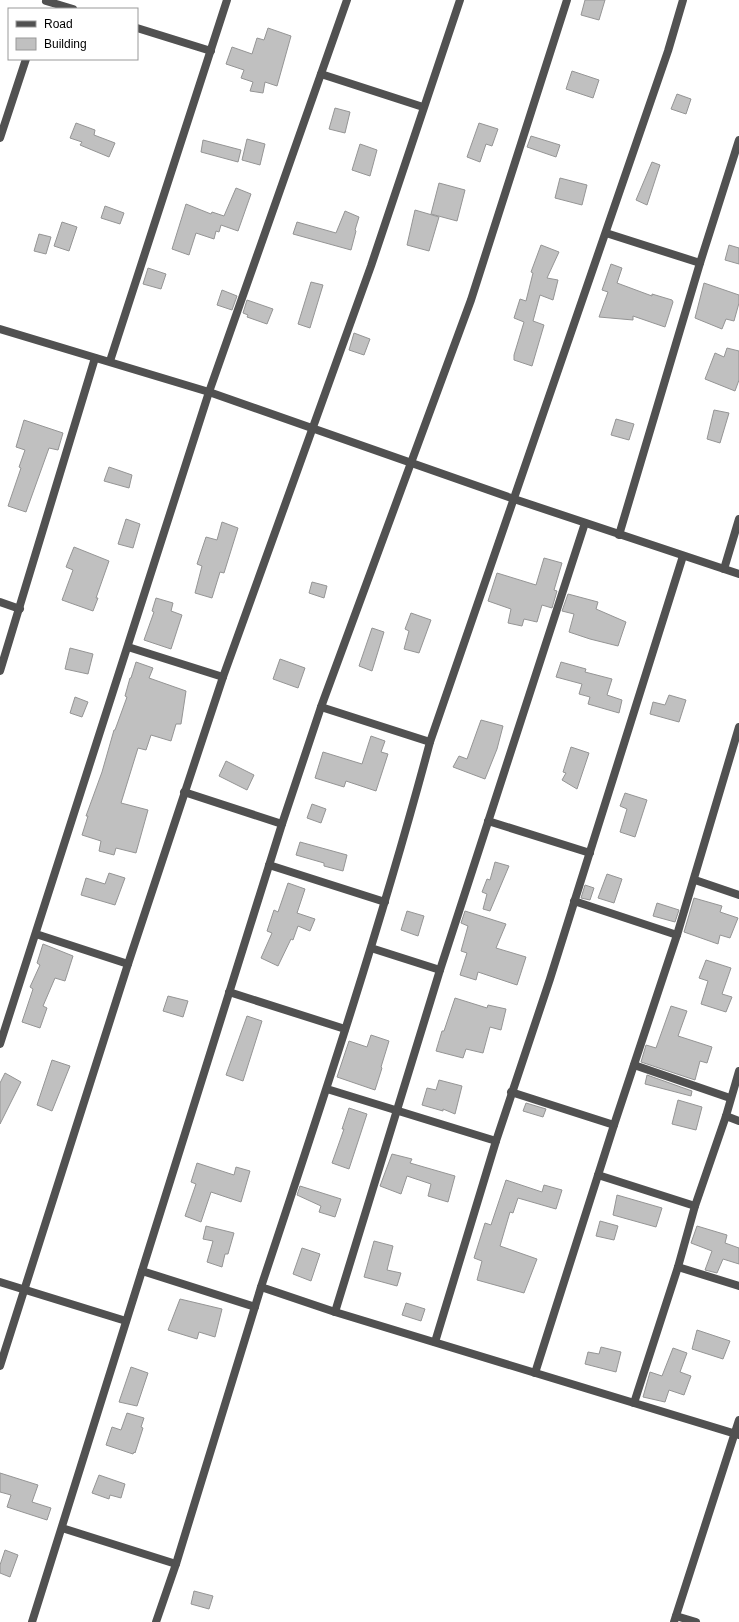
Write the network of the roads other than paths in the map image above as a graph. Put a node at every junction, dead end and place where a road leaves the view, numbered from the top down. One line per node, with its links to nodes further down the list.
1 (46, 0): 7 (street)
2 (228, 0): 9 (street)
3 (347, 0): 11 (street)
4 (460, 0): 12 (street)
5 (567, 0): 22 (street)
6 (683, 0): 15 (street)
7 (70, 8)
8 (138, 28): 9 (street)
9 (211, 51): 19 (street)
10 (26, 60): 13 (street)
11 (321, 74): 12 (street); 20 (street)
12 (423, 107): 21 (street)
13 (0, 138)
14 (739, 140): 16 (street)
15 (606, 233): 16 (street); 23 (street)
16 (700, 263): 26 (street)
17 (0, 329): 18 (street)
18 (95, 358): 19 (street); 31 (street)
19 (110, 361): 20 (street)
20 (209, 392): 21 (street); 32 (street)
21 (312, 428): 22 (street); 34 (street)
22 (412, 462): 23 (street); 35 (street)
23 (514, 499): 25 (street); 37 (street)
24 (739, 519): 28 (street)
25 (585, 523): 26 (street); 39 (street)
26 (619, 535): 27 (street)
27 (683, 556): 28 (street); 41 (street)
28 (724, 569): 29 (street)
29 (739, 574)
30 (0, 602): 31 (street)
31 (20, 609): 33 (street)
32 (128, 647): 34 (street); 47 (street)
33 (0, 671)
34 (223, 677): 38 (street)
35 (321, 707): 37 (street); 40 (street)
36 (739, 727): 43 (street)
37 (430, 742): 46 (street)
38 (184, 792): 40 (street); 50 (street)
39 (488, 821): 41 (street); 51 (street)
40 (282, 824): 42 (street)
41 (590, 853): 45 (street)
42 (269, 865): 46 (street); 52 (street)
43 (694, 880): 44 (street); 48 (street)
44 (739, 895)
45 (574, 901): 48 (street); 58 (street)
46 (385, 902): 49 (street)
47 (36, 934): 50 (street); 54 (street)
48 (677, 935): 55 (street)
49 (371, 948): 51 (street); 53 (street)
50 (128, 964): 72 (street)
51 (440, 970): 60 (street)
52 (229, 992): 53 (street); 68 (street)
53 (345, 1029): 57 (street)
54 (0, 1044)
55 (634, 1065): 59 (street); 63 (street)
56 (739, 1071): 59 (street)
57 (327, 1089): 60 (street); 70 (street)
58 (512, 1092): 63 (street); 64 (street)
59 (730, 1098): 61 (street)
60 (398, 1111): 64 (street); 74 (street)
61 (726, 1116): 62 (street); 66 (street)
62 (739, 1120)
63 (614, 1125): 65 (street)
64 (496, 1141): 76 (street)
65 (598, 1175): 66 (street); 78 (street)
66 (695, 1206): 67 (street)
67 (678, 1267): 71 (street); 79 (street)
68 (142, 1272): 73 (street); 75 (street)
69 (0, 1282): 72 (street)
70 (261, 1286): 73 (street); 74 (street)
71 (739, 1286)
72 (24, 1289): 75 (street); 77 (street)
73 (255, 1307): 83 (street)
74 (336, 1312): 76 (street)
75 (126, 1321): 82 (street)
76 (435, 1342): 78 (street)
77 (0, 1366)
78 (535, 1373): 79 (street)
79 (634, 1403): 81 (street)
80 (739, 1420): 81 (street)
81 (737, 1434): 84 (street)
82 (62, 1528): 83 (street); 85 (street)
83 (176, 1564): 86 (street)
84 (675, 1619): 87 (street)
85 (32, 1622)
86 (156, 1622)
87 (696, 1622)

